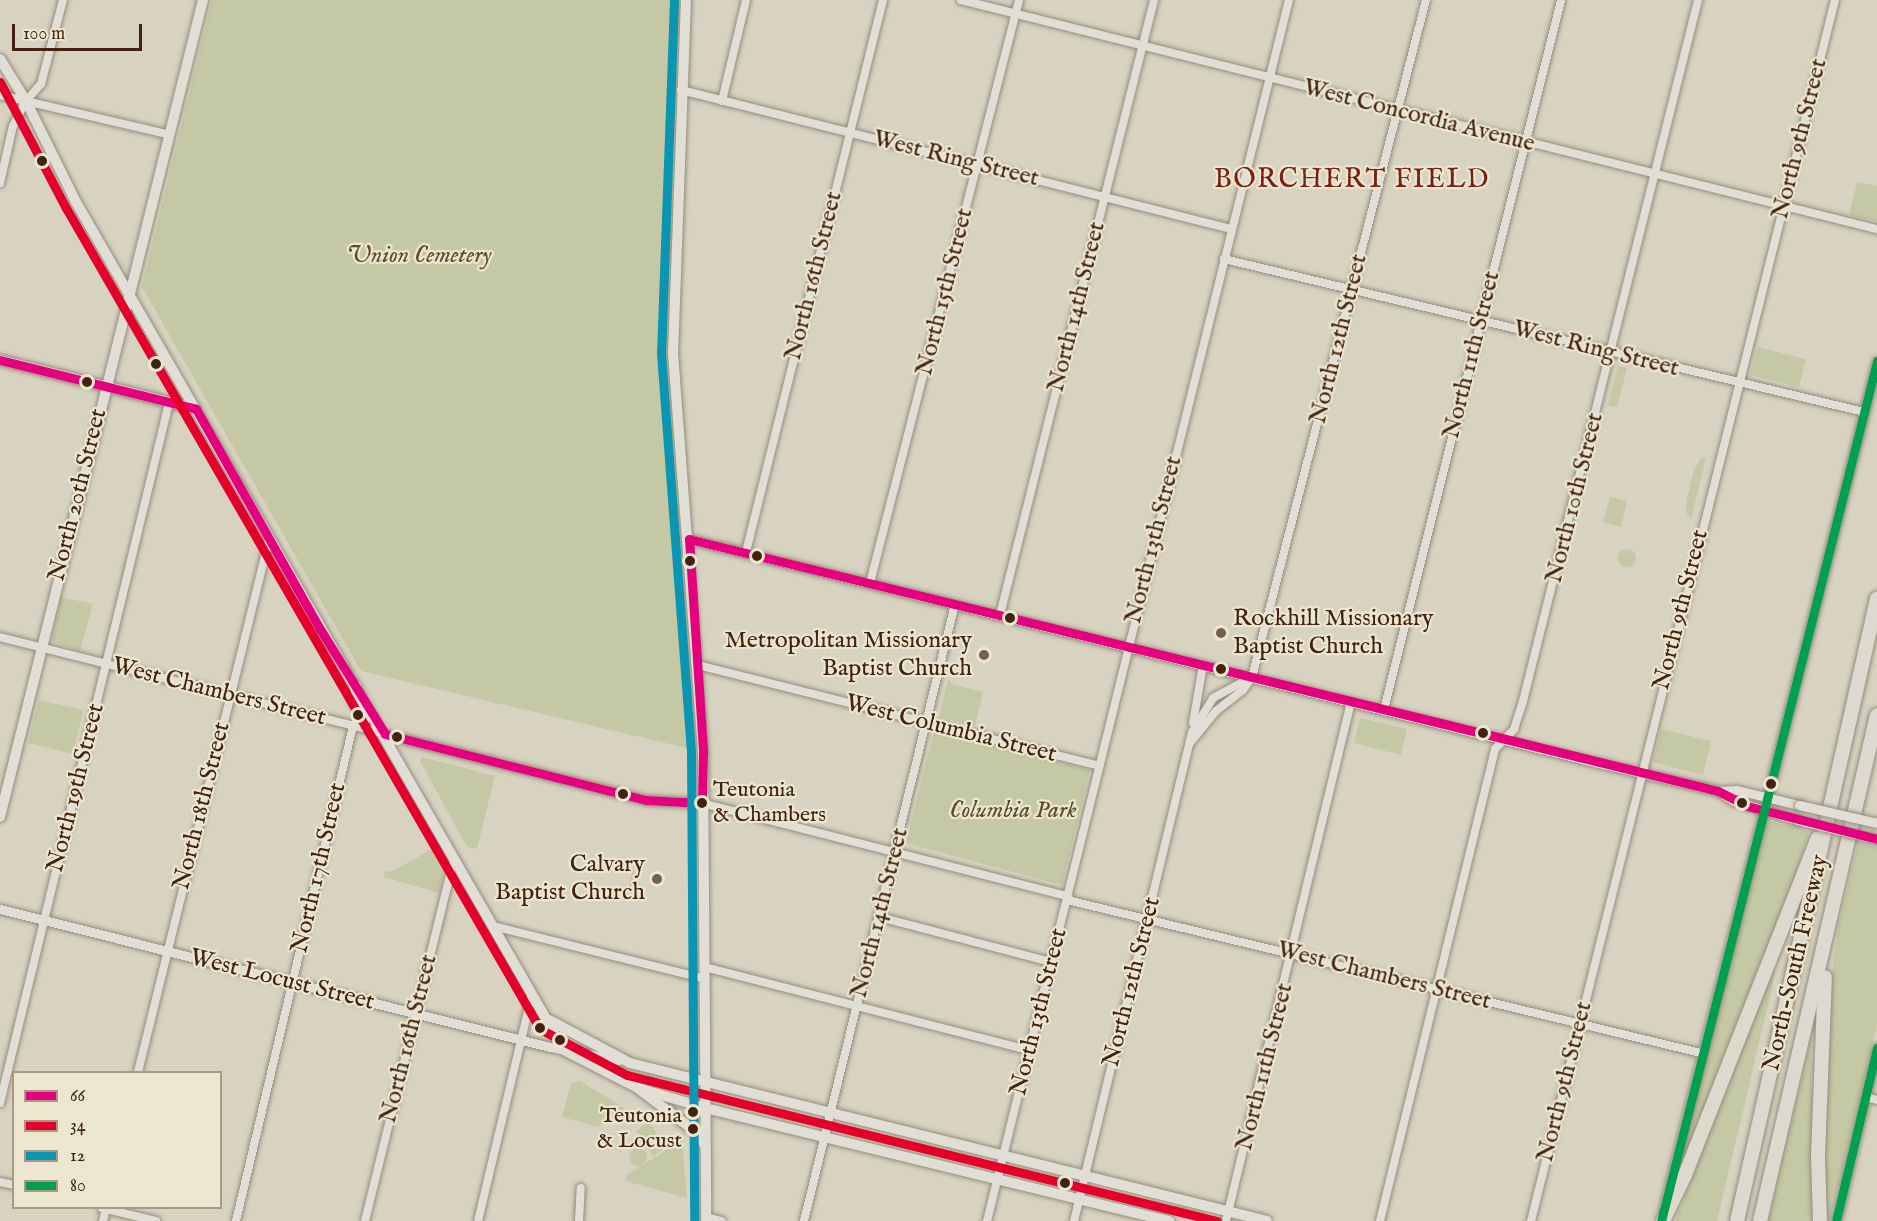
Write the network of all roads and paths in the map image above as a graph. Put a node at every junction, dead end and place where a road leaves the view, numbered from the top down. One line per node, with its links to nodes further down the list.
1 (63, 0): 20 (street)
2 (203, 0): 24 (main road, North 20th Street)
3 (686, 0): 18 (main road)
4 (746, 0): 21 (street)
5 (883, 0): 23 (street, North 16th Street)
6 (961, 0): 14 (street, West Concordia Avenue)
7 (1019, 0): 14 (street, North 15th Street)
8 (1154, 0): 15 (street, North 14th Street)
9 (1289, 0): 17 (street, North 13th Street)
10 (1426, 0): 22 (street, North 12th Street)
11 (1561, 0): 25 (street, North 11th Street)
12 (1698, 0): 27 (street, North 10th Street)
13 (1835, 0): 30 (street, North 9th Street)
14 (1015, 14): 15 (street, West Concordia Avenue); 26 (street, North 15th Street)
15 (1143, 45): 17 (street, West Concordia Avenue); 29 (street, North 14th Street)
16 (0, 59): 20 (main road)
17 (1269, 78): 22 (street, West Concordia Avenue); 31 (street, North 13th Street)
18 (681, 90): 21 (street, West Ring Street); 45 (main road)
19 (0, 94): 20 (street)
20 (26, 101): 24 (street); 28 (street); 35 (main road)
21 (722, 101): 23 (street, West Ring Street)
22 (1398, 112): 25 (street, West Concordia Avenue); 34 (street, North 12th Street)
23 (849, 133): 26 (street, West Ring Street); 47 (street, North 16th Street)
24 (170, 135): 35 (main road, North 20th Street)
25 (1526, 143): 27 (street, West Concordia Avenue); 36 (street, North 11th Street)
26 (978, 164): 29 (street, West Ring Street); 48 (street, North 15th Street)
27 (1655, 175): 30 (street, West Concordia Avenue); 37 (street, North 10th Street)
28 (0, 183)
29 (1104, 197): 31 (street, West Ring Street); 51 (street, North 14th Street)
30 (1783, 206): 32 (street, West Concordia Avenue); 40 (street, North 9th Street)
31 (1231, 229): 33 (street, North 13th Street)
32 (1877, 229)
33 (1224, 259): 34 (street, West Ring Street); 54 (street, North 13th Street)
34 (1352, 290): 36 (street, West Ring Street); 58 (street, North 12th Street)
35 (130, 291): 41 (main road, North 20th Street); 43 (main road)
36 (1480, 321): 37 (street, West Ring Street); 62 (street, North 11th Street)
37 (1611, 353): 40 (street, West Ring Street); 68 (street, North 10th Street)
38 (0, 360): 41 (main road)
39 (1877, 361): 44 (street)
40 (1738, 384): 44 (street, West Ring Street); 71 (street, North 9th Street)
41 (104, 387): 42 (main road); 53 (main road, North 20th Street)
42 (169, 403): 43 (main road); 55 (street, North 19th Street)
43 (196, 409): 46 (main road)
44 (1864, 412): 73 (street)
45 (689, 539): 47 (street); 56 (main road)
46 (269, 540): 59 (main road); 60 (street, North 18th Street)
47 (746, 552): 48 (street)
48 (870, 583): 50 (street)
49 (1877, 599): 75 (highway, North-South Freeway)
50 (955, 604): 51 (street); 64 (street, North 14th Street)
51 (1000, 615): 54 (street)
52 (0, 637): 53 (street, West Chambers Street)
53 (40, 647): 55 (street, West Chambers Street); 77 (main road, North 20th Street)
54 (1127, 647): 57 (street); 70 (street, North 13th Street)
55 (107, 663): 60 (street, West Chambers Street); 85 (street, North 19th Street)
56 (698, 665): 64 (street, West Columbia Street); 74 (main road)
57 (1203, 665): 58 (street); 66 (street)
58 (1252, 677): 61 (street); 66 (street, North 12th Street); 69 (street, North 12th Street)
59 (356, 686): 65 (main road); 67 (main road)
60 (230, 694): 65 (street, West Chambers Street); 89 (street, North 18th Street)
61 (1351, 702): 62 (street); 90 (street, North 11th Street)
62 (1384, 710): 68 (street)
63 (1877, 715): 88 (highway, North-South Freeway)
64 (926, 723): 70 (street, West Columbia Street); 80 (street, North 14th Street)
65 (353, 726): 67 (street, West Chambers Street); 94 (street, North 17th Street)
66 (1192, 732): 69 (street, North 12th Street)
67 (385, 734): 74 (street, West Chambers Street); 81 (main road)
68 (1504, 739): 71 (street); 95 (street, North 10th Street)
69 (1190, 743): 86 (street, North 12th Street)
70 (1099, 766): 82 (street, North 13th Street)
71 (1641, 773): 72 (street); 100 (street, North 9th Street)
72 (1718, 791): 73 (street); 76 (street)
73 (1765, 797): 76 (street); 78 (street, bridge)
74 (702, 803): 80 (street, West Chambers Street); 92 (main road)
75 (1831, 806): 138 (highway); 139 (highway, North-South Freeway)
76 (1761, 810): 79 (street, bridge); 105 (street)
77 (0, 817)
78 (1877, 823)
79 (1876, 839)
80 (895, 851): 82 (street, West Chambers Street); 84 (street, North 14th Street)
81 (454, 857): 87 (main road); 98 (street, North 16th Street)
82 (1068, 898): 86 (street, West Chambers Street); 91 (street, North 13th Street)
83 (0, 909): 85 (street, West Locust Street)
84 (879, 917): 91 (street); 97 (street, North 14th Street)
85 (44, 919): 89 (street, West Locust Street); 112 (street, North 19th Street)
86 (1147, 921): 90 (street, West Chambers Street); 118 (street, North 12th Street)
87 (493, 926): 93 (street); 96 (main road)
88 (1828, 936): 140 (highway, North-South Freeway); 141 (highway)
89 (167, 950): 94 (street, West Locust Street); 107 (street, North 18th Street)
90 (1293, 954): 95 (street, West Chambers Street); 123 (street, North 11th Street)
91 (1051, 962): 104 (street, North 13th Street)
92 (705, 967): 93 (main road); 97 (street)
93 (705, 979): 108 (main road)
94 (292, 983): 98 (street, West Locust Street); 126 (street, North 17th Street)
95 (1436, 988): 100 (street, West Chambers Street); 136 (street, North 10th Street)
96 (532, 995): 99 (main road); 101 (street)
97 (858, 1006): 104 (street); 114 (street, North 14th Street)
98 (415, 1013): 101 (street, West Locust Street); 127 (street, North 16th Street)
99 (548, 1020): 103 (main road); 106 (main road)
100 (1579, 1023): 105 (street, West Chambers Street); 137 (street, North 9th Street)
101 (522, 1040): 103 (street, West Locust Street); 128 (street)
102 (1877, 1048): 110 (street)
103 (564, 1050): 106 (street, West Locust Street); 109 (main road, West Locust Street)
104 (1029, 1050): 117 (street, North 13th Street)
105 (1701, 1053): 138 (street)
106 (630, 1063): 108 (main road, West Locust Street)
107 (138, 1071)
108 (705, 1083): 113 (main road); 114 (main road, West Locust Street)
109 (638, 1088): 113 (main road, West Locust Street); 116 (main road)
110 (1864, 1097): 111 (street); 142 (street)
111 (1877, 1100)
112 (0, 1103)
113 (705, 1108): 115 (main road, West Locust Street); 116 (main road)
114 (830, 1114): 115 (street, North 14th Street); 117 (main road, West Locust Street)
115 (824, 1138): 119 (main road, West Locust Street); 131 (street, North 14th Street)
116 (705, 1147): 124 (main road)
117 (1002, 1156): 118 (main road, West Locust Street); 119 (street, North 13th Street)
118 (1084, 1176): 121 (street, North 12th Street); 123 (main road, West Locust Street)
119 (997, 1180): 121 (main road, West Locust Street); 132 (street, North 13th Street)
120 (581, 1188): 129 (street)
121 (1079, 1198): 133 (street, North 12th Street); 134 (main road, West Locust Street)
122 (109, 1209): 125 (street)
123 (1227, 1216): 135 (main road, West Locust Street)
124 (706, 1219): 130 (street)
125 (156, 1221)
126 (236, 1221)
127 (365, 1221)
128 (478, 1221)
129 (579, 1221)
130 (721, 1221)
131 (804, 1221)
132 (987, 1221)
133 (1074, 1221)
134 (1169, 1221)
135 (1267, 1221)
136 (1380, 1221)
137 (1531, 1221)
138 (1662, 1221)
139 (1737, 1221)
140 (1760, 1221)
141 (1821, 1221)
142 (1836, 1221)

